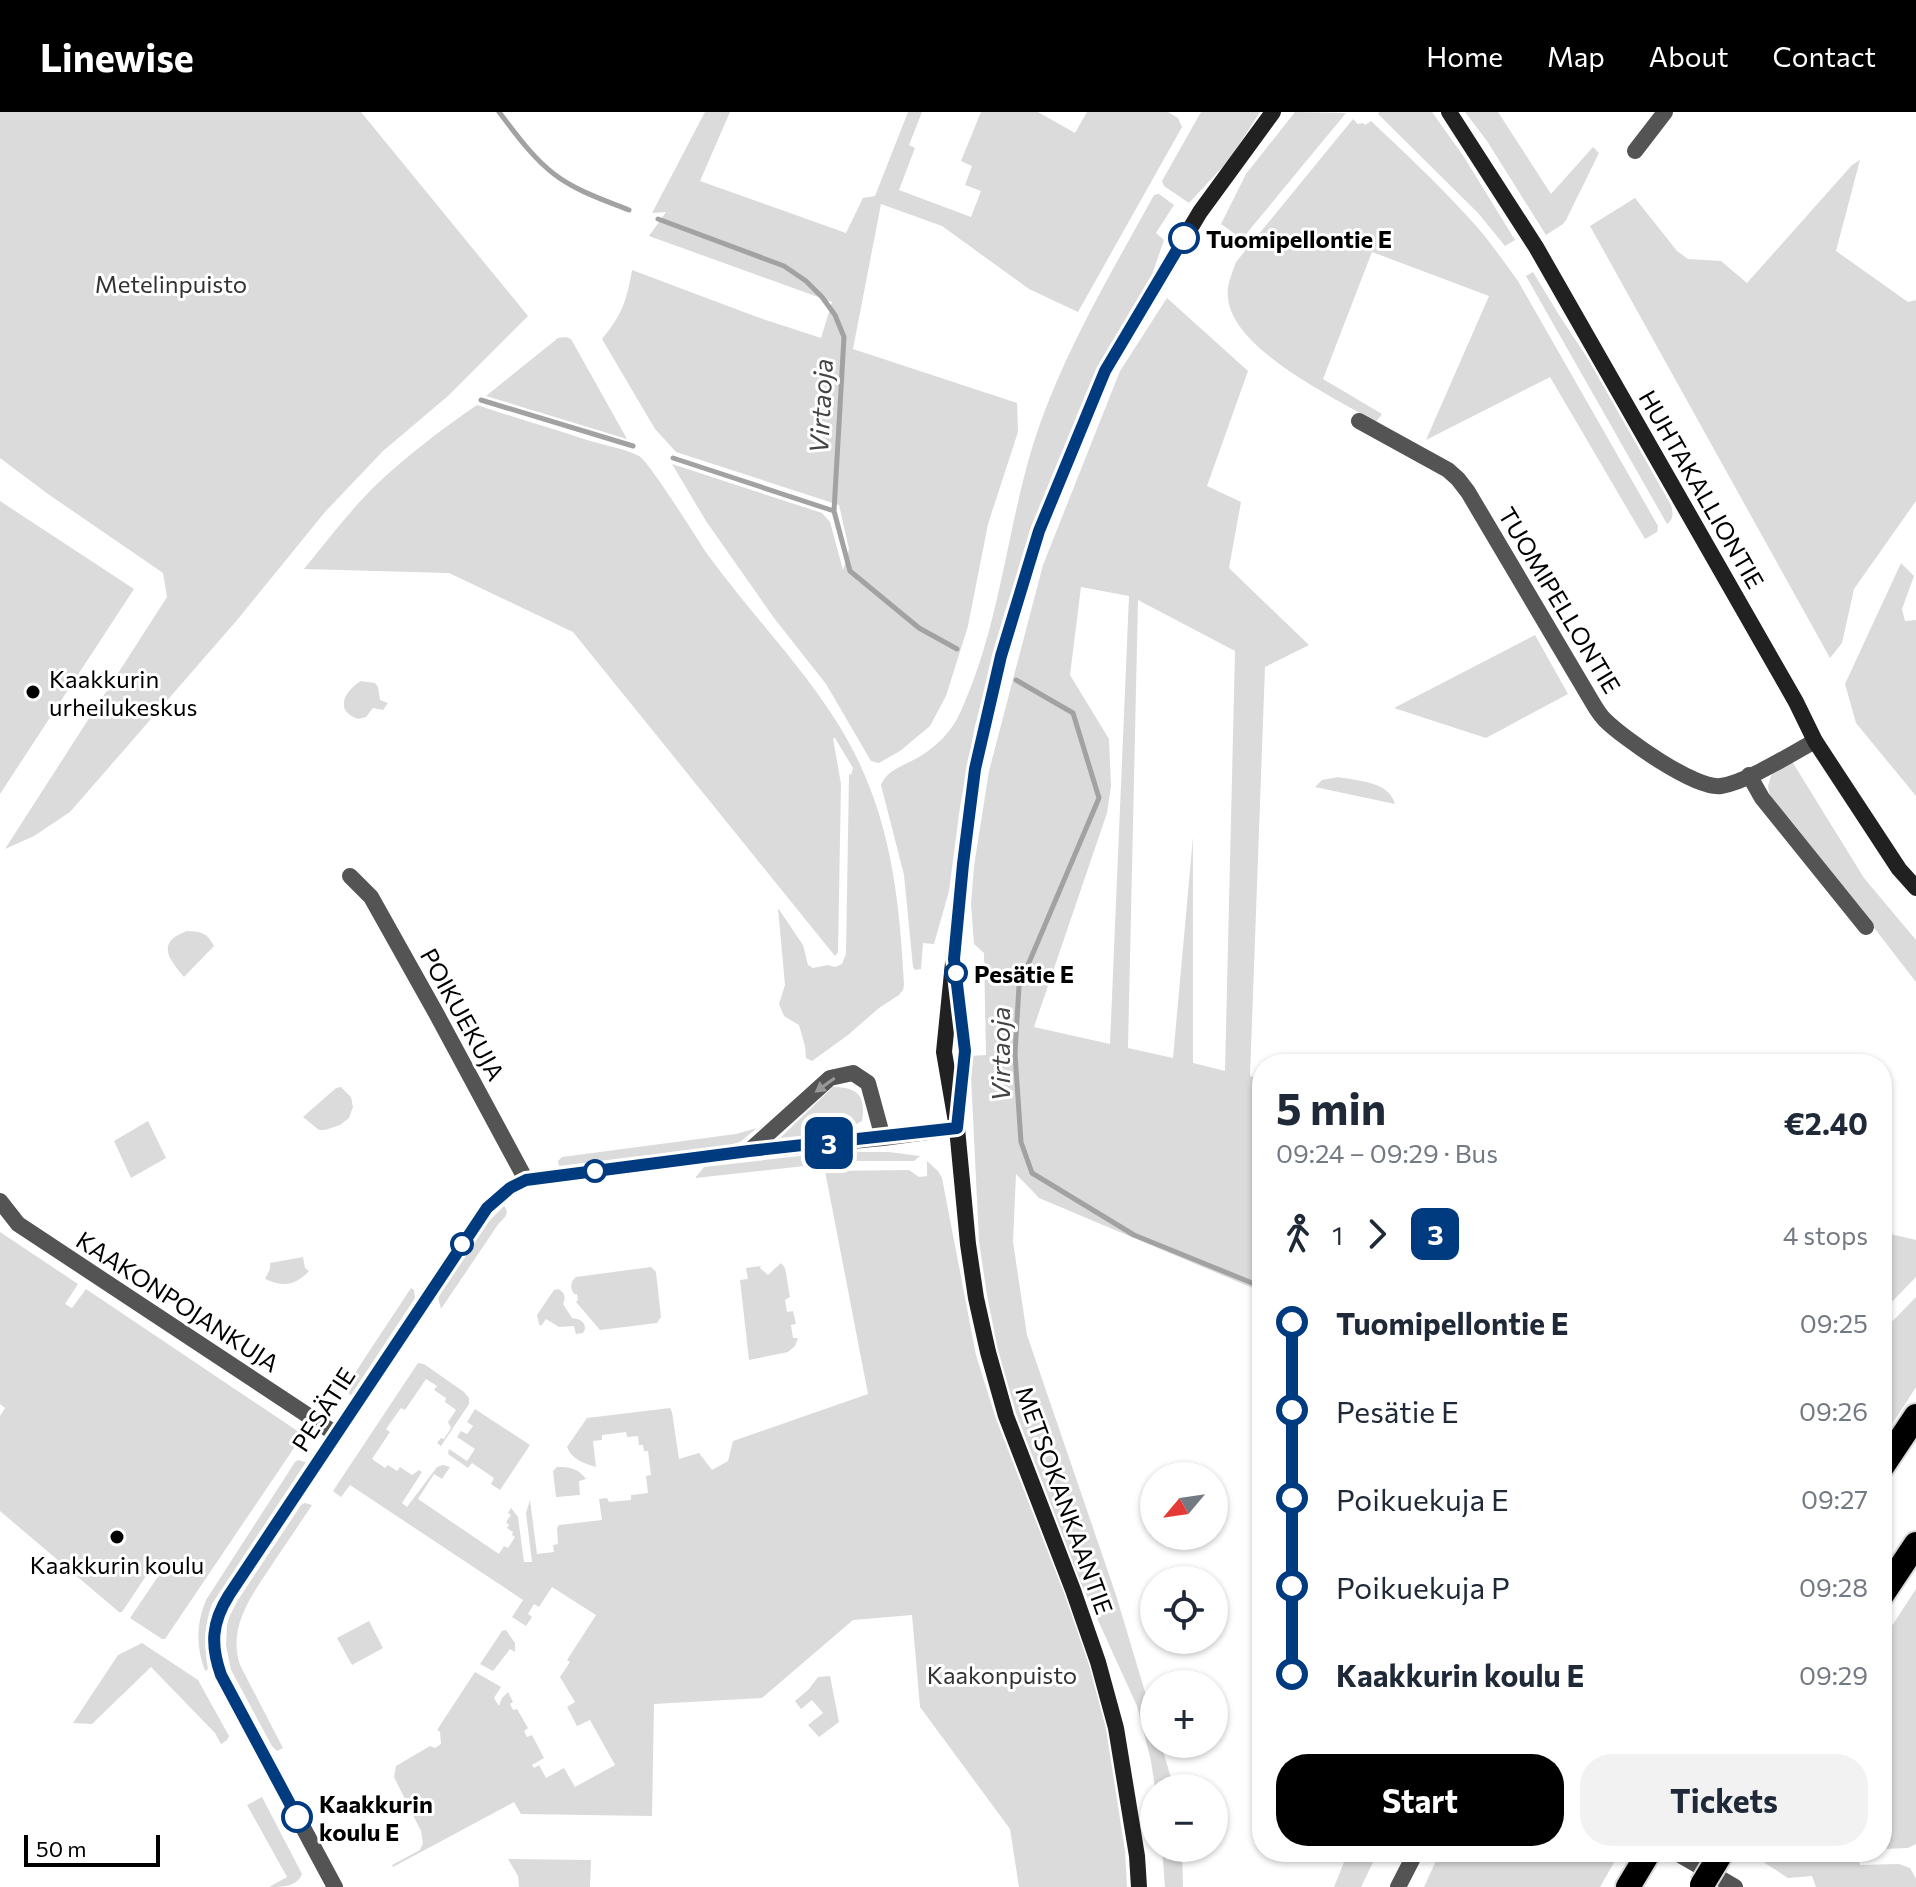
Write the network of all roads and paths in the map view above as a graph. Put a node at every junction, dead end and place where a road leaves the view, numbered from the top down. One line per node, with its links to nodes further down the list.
1 (1273, 112): 11 (street, METSOKANKAANTIE)
2 (1449, 112): 6 (street, HUHTAKALLIONTIE)
3 (1665, 112): 4 (street)
4 (1635, 151)
5 (1359, 421): 7 (street, TUOMIPELLONTIE)
6 (1815, 741): 7 (street, TUOMIPELLONTIE); 9 (street, HUHTAKALLIONTIE)
7 (1749, 775): 10 (street)
8 (350, 876): 14 (street, POIKUEKUJA)
9 (1916, 888)
10 (1866, 927)
11 (957, 1128): 12 (street, PESÄTIE); 27 (street, METSOKANKAANTIE)
12 (883, 1138): 13 (street, PESÄTIE); 13 (street, one-way to 13)
13 (749, 1151): 14 (street, PESÄTIE)
14 (526, 1180): 17 (street, PESÄTIE)
15 (0, 1201): 17 (street, KAAKONPOJANKUJA)
16 (1916, 1416): 18 (highway)
17 (336, 1434): 26 (street, PESÄTIE)
18 (1892, 1452)
19 (1916, 1544): 20 (highway)
20 (1892, 1580)
21 (1411, 1862): 28 (street)
22 (1643, 1862): 29 (highway)
23 (1692, 1862): 30 (street)
24 (1716, 1862): 25 (highway, bridge)
25 (1702, 1886)
26 (335, 1887)
27 (1139, 1887)
28 (1398, 1887)
29 (1628, 1887)
30 (1735, 1887)

